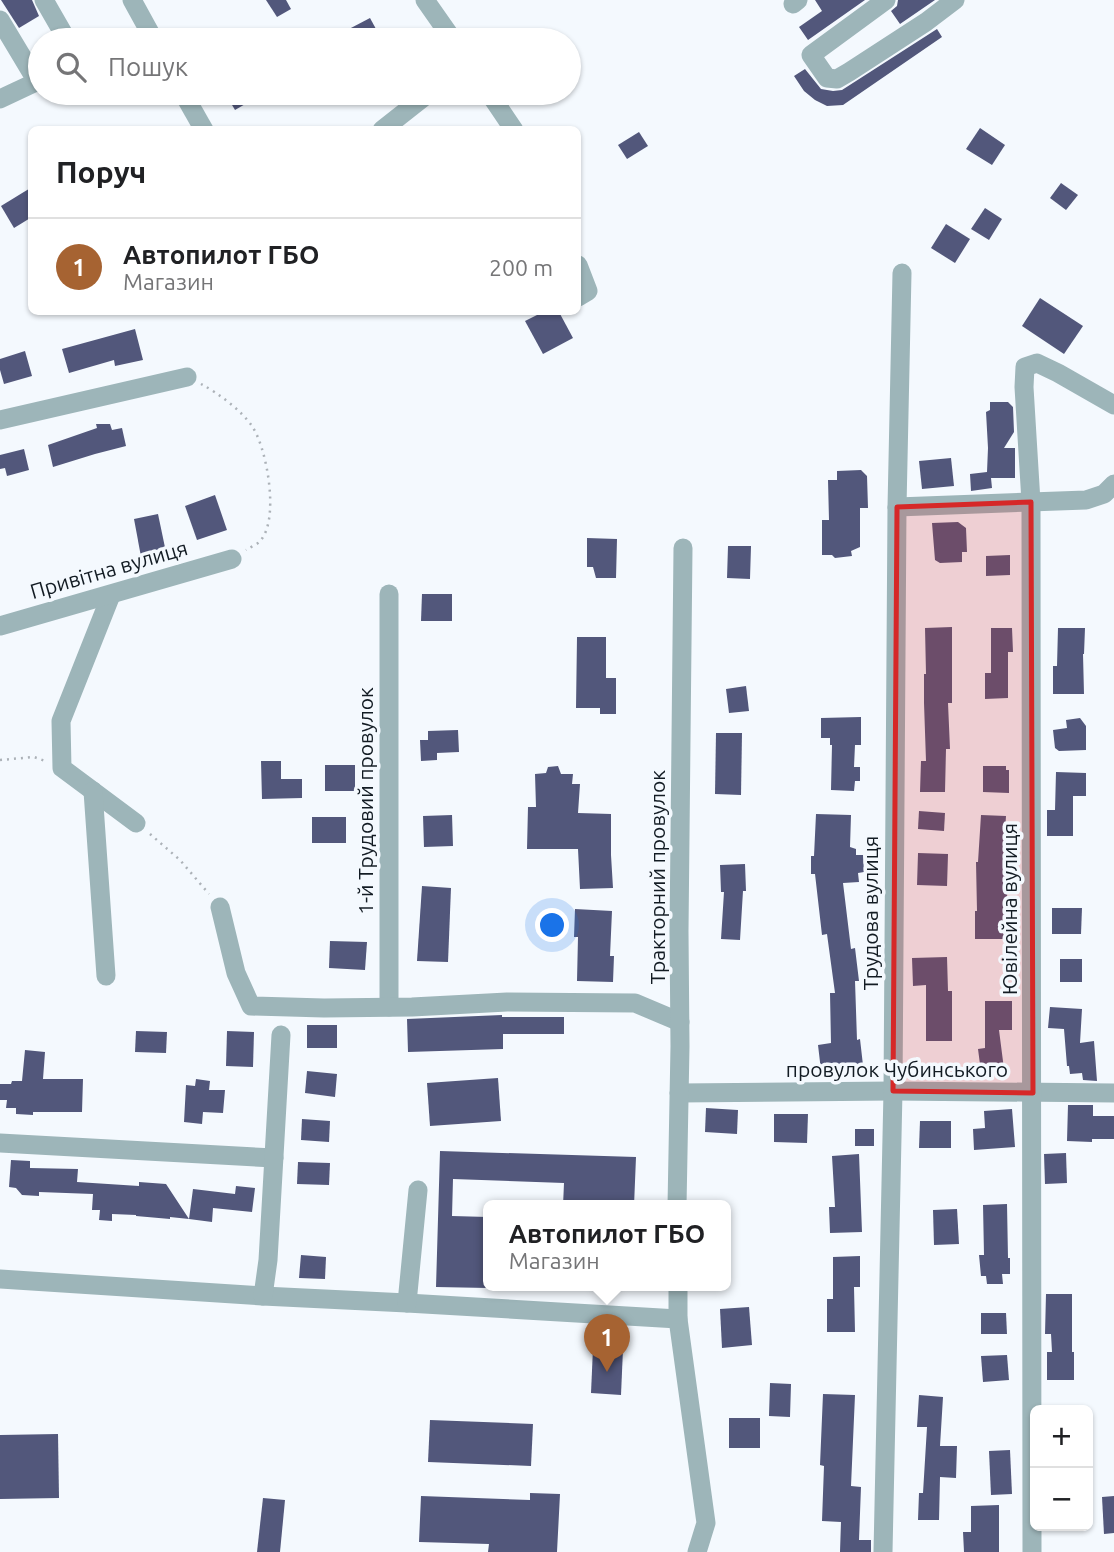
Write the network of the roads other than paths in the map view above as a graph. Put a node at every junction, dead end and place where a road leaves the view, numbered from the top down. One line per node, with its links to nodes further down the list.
1 (44, 0): 7 (street)
2 (132, 0): 8 (street)
3 (425, 0): 9 (street)
4 (886, 0): 5 (street)
5 (956, 0)
6 (0, 20): 10 (street)
7 (60, 28)
8 (147, 28)
9 (445, 28)
10 (28, 67)
11 (28, 86): 12 (street)
12 (0, 99)
13 (190, 105): 16 (street)
14 (414, 105): 17 (street)
15 (497, 105): 18 (street)
16 (202, 126)
17 (387, 126)
18 (511, 126)
19 (581, 272): 21 (street)
20 (902, 273): 27 (street, Трудова вулиця)
21 (581, 295)
22 (187, 377): 24 (street)
23 (1114, 405): 26 (street, Ювілейна вулиця)
24 (0, 420)
25 (1114, 484): 26 (street)
26 (1031, 502): 27 (street); 42 (street, Ювілейна вулиця)
27 (897, 507): 40 (street, Трудова вулиця)
28 (683, 548): 38 (street, Тракторний провулок)
29 (232, 559): 31 (street, Привітна вулиця)
30 (388, 594): 37 (street, 1-й Трудовий провулок)
31 (111, 595): 32 (street, Привітна вулиця); 33 (street)
32 (0, 626)
33 (93, 791): 34 (street); 36 (street)
34 (136, 823)
35 (220, 907): 37 (street)
36 (106, 976)
37 (389, 1007): 38 (street)
38 (680, 1022): 41 (street, Тракторний провулок)
39 (281, 1035): 45 (street)
40 (893, 1091): 41 (street, провулок Чубинського); 42 (street, провулок Чубинського); 54 (street, Трудова вулиця)
41 (679, 1093): 47 (street, Тракторний провулок)
42 (1033, 1093): 43 (street, провулок Чубинського); 55 (street, Ювілейна вулиця)
43 (1114, 1093)
44 (0, 1143): 45 (street)
45 (274, 1158): 50 (street)
46 (418, 1190): 51 (street)
47 (677, 1200)
48 (0, 1279): 50 (street)
49 (678, 1291): 52 (street)
50 (263, 1296): 51 (street)
51 (407, 1303): 52 (street)
52 (678, 1319): 53 (street)
53 (697, 1552)
54 (883, 1552)
55 (1032, 1552)

